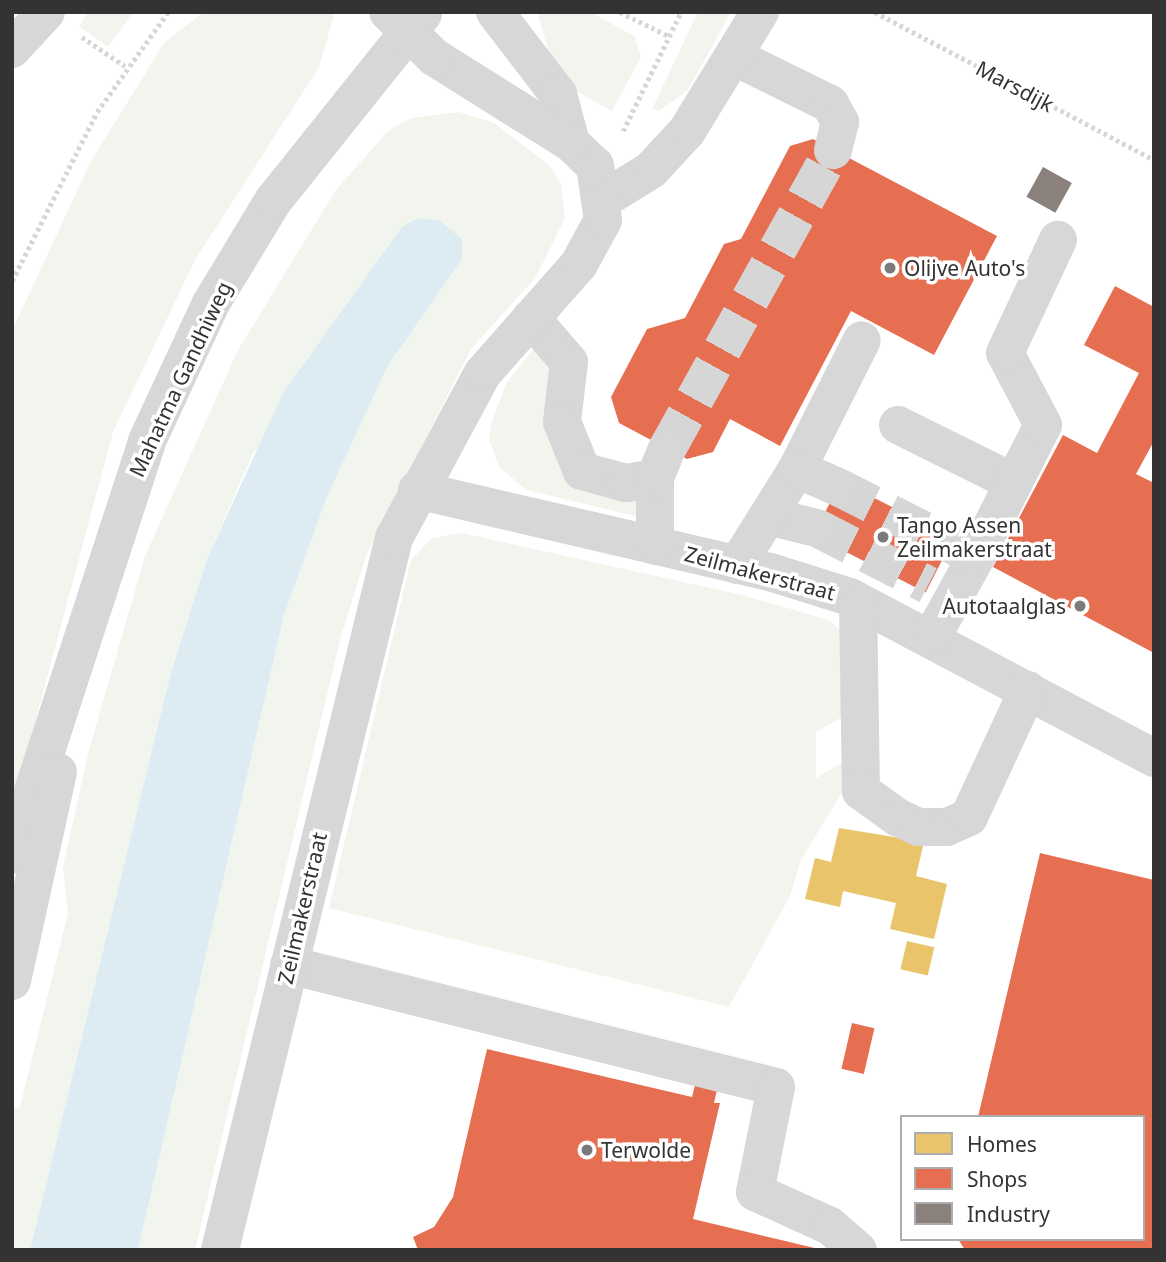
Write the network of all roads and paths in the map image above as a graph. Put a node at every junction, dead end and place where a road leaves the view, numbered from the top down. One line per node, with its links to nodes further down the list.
1 (168, 12): 12 (path)
2 (495, 12): 13 (street)
3 (620, 12): 9 (path)
4 (681, 12): 9 (path)
5 (760, 12): 11 (street)
6 (875, 12): 15 (path, Marsdijk)
7 (406, 19): 13 (street); 31 (street, Mahatma Gandhiweg)
8 (58, 20): 10 (street); 12 (path)
9 (669, 36): 16 (path)
10 (12, 49)
11 (735, 58): 14 (street); 16 (street)
12 (125, 66): 18 (path)
13 (572, 143): 16 (street)
14 (833, 150)
15 (1154, 160)
16 (604, 199): 19 (street, Zeilmakerstraat)
17 (1058, 240): 23 (street)
18 (12, 281)
19 (531, 318): 25 (street, Zeilmakerstraat); 28 (street)
20 (862, 340): 22 (street)
21 (898, 425): 23 (street)
22 (797, 469): 24 (street); 26 (street)
23 (1013, 482): 32 (street)
24 (838, 486)
25 (416, 490): 28 (street, Zeilmakerstraat); 36 (street, Zeilmakerstraat)
26 (768, 516): 27 (street); 29 (street)
27 (817, 528)
28 (655, 545): 29 (street, Zeilmakerstraat)
29 (737, 565): 30 (street, Zeilmakerstraat)
30 (858, 602): 32 (street, Zeilmakerstraat); 33 (street)
31 (83, 635): 35 (street, Mahatma Gandhiweg); 37 (street, Mahatma Gandhiweg)
32 (932, 637): 33 (street, Zeilmakerstraat)
33 (1028, 690): 34 (street, Zeilmakerstraat)
34 (1154, 758)
35 (12, 855)
36 (289, 965): 38 (street, Zeilmakerstraat); 39 (street)
37 (12, 981)
38 (220, 1250)
39 (858, 1250)

